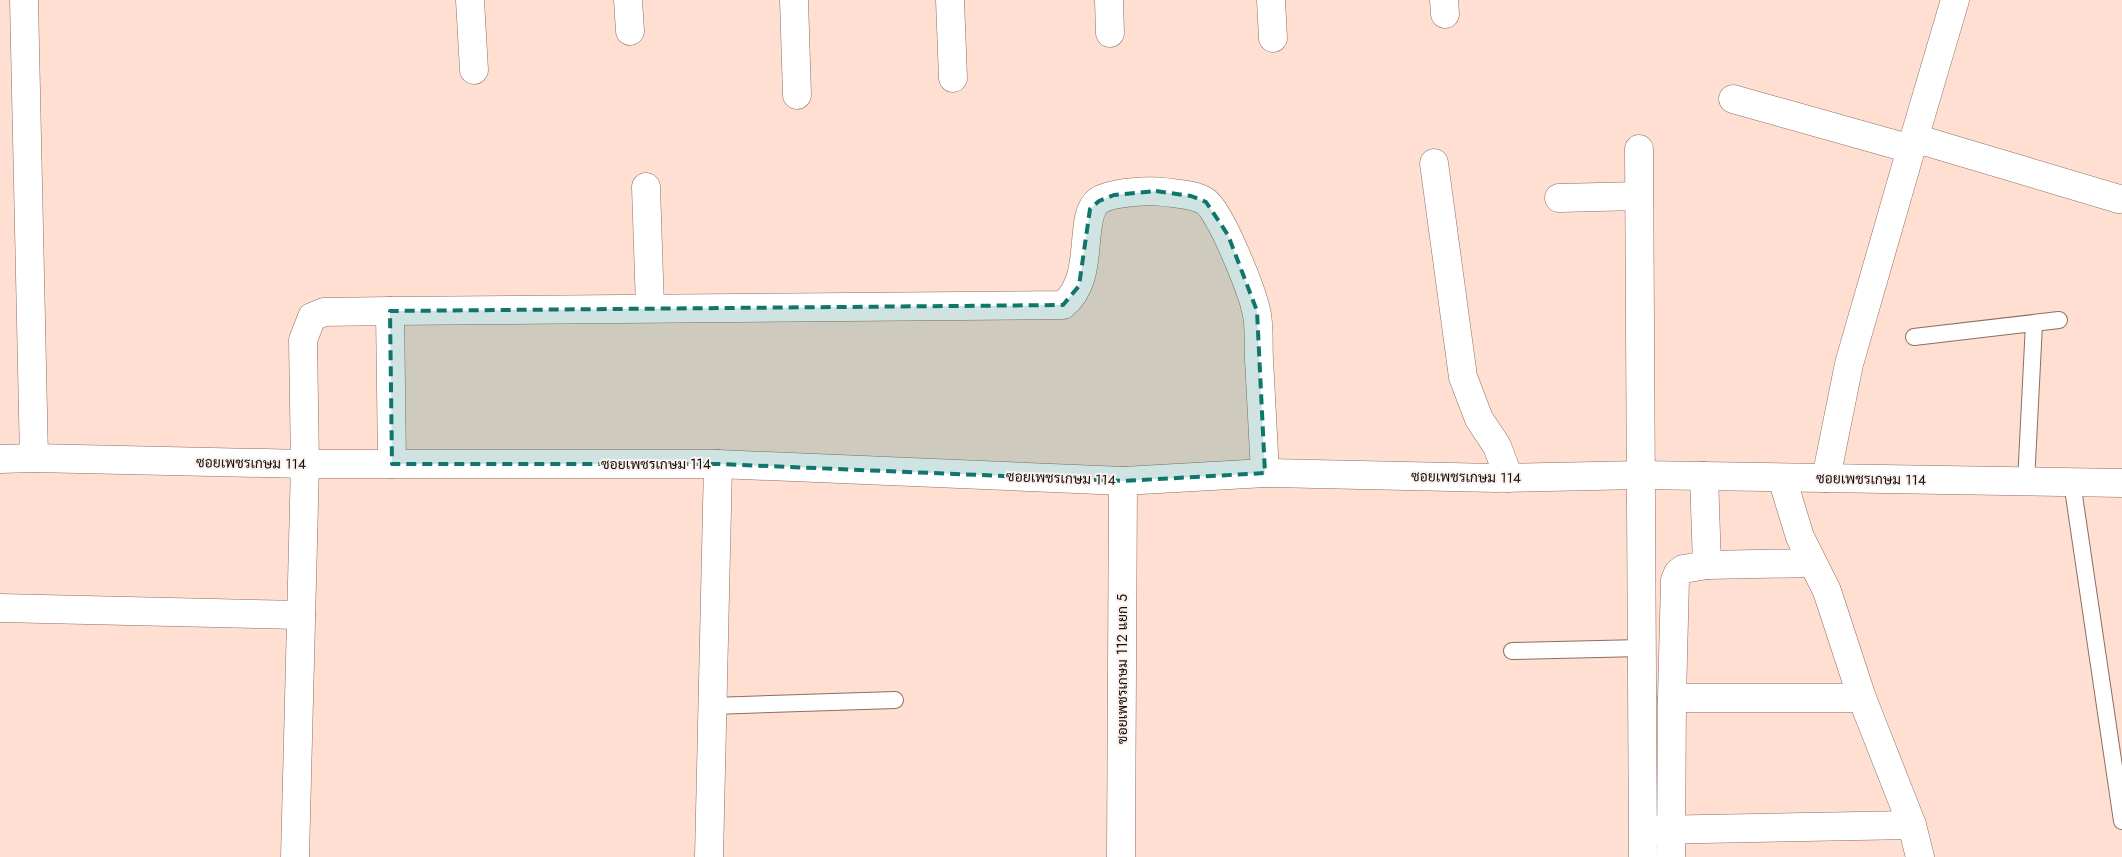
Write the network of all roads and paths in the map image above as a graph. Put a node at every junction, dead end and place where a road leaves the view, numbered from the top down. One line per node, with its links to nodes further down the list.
1 (24, 0): 28 (street)
2 (470, 0): 12 (street)
3 (628, 0): 9 (street)
4 (794, 0): 14 (street)
5 (950, 0): 13 (street)
6 (1109, 0): 10 (street)
7 (1271, 0): 11 (street)
8 (1956, 0): 16 (street)
9 (630, 32)
10 (1110, 34)
11 (1273, 38)
12 (474, 70)
13 (953, 78)
14 (797, 95)
15 (1733, 99): 16 (street)
16 (1912, 144): 22 (street); 38 (street)
17 (1639, 150): 20 (street)
18 (1434, 163): 36 (street)
19 (646, 187): 23 (street)
20 (1639, 196): 21 (street); 34 (street)
21 (1559, 198)
22 (2119, 199)
23 (650, 307): 24 (street); 33 (street)
24 (390, 311): 30 (street); 31 (street)
25 (2059, 320): 26 (lane)
26 (2034, 324): 27 (lane); 40 (lane)
27 (1914, 338)
28 (34, 458): 29 (street, ซอยเพชรเกษม 114); 30 (street, ซอยเพชรเกษม 114)
29 (0, 459)
30 (304, 464): 31 (street, ซอยเพชรเกษม 114); 46 (street)
31 (392, 464): 32 (street, ซอยเพชรเกษม 114)
32 (718, 464): 39 (street, ซอยเพชรเกษม 114); 52 (street)
33 (1265, 472): 36 (street, ซอยเพชรเกษม 114); 39 (street, ซอยเพชรเกษม 114)
34 (1641, 475): 35 (street, ซอยเพชรเกษม 114); 36 (street, ซอยเพชรเกษม 114); 47 (street)
35 (1704, 476): 37 (street, ซอยเพชรเกษม 114); 44 (street)
36 (1509, 478)
37 (1782, 478): 38 (street, ซอยเพชรเกษม 114); 43 (street)
38 (1826, 478): 40 (street, ซอยเพชรเกษม 114)
39 (1123, 480): 59 (street, ซอยเพชรเกษม 112 แยก 5)
40 (2026, 482): 41 (street, ซอยเพชรเกษม 114)
41 (2072, 482): 42 (street, ซอยเพชรเกษม 114); 53 (lane)
42 (2122, 483)
43 (1812, 563): 44 (street); 50 (street)
44 (1707, 565): 49 (street)
45 (0, 608): 46 (street)
46 (301, 615): 57 (street)
47 (1642, 648): 48 (lane); 55 (street)
48 (1512, 650)
49 (1672, 698): 50 (street); 56 (street)
50 (1862, 698): 54 (street)
51 (895, 700): 52 (lane)
52 (712, 706): 58 (street)
53 (2122, 821)
54 (1912, 825): 56 (street); 62 (street)
55 (1643, 830): 56 (street); 60 (street)
56 (1671, 830): 61 (street)
57 (295, 857)
58 (709, 857)
59 (1121, 857)
60 (1643, 857)
61 (1671, 857)
62 (1920, 857)

